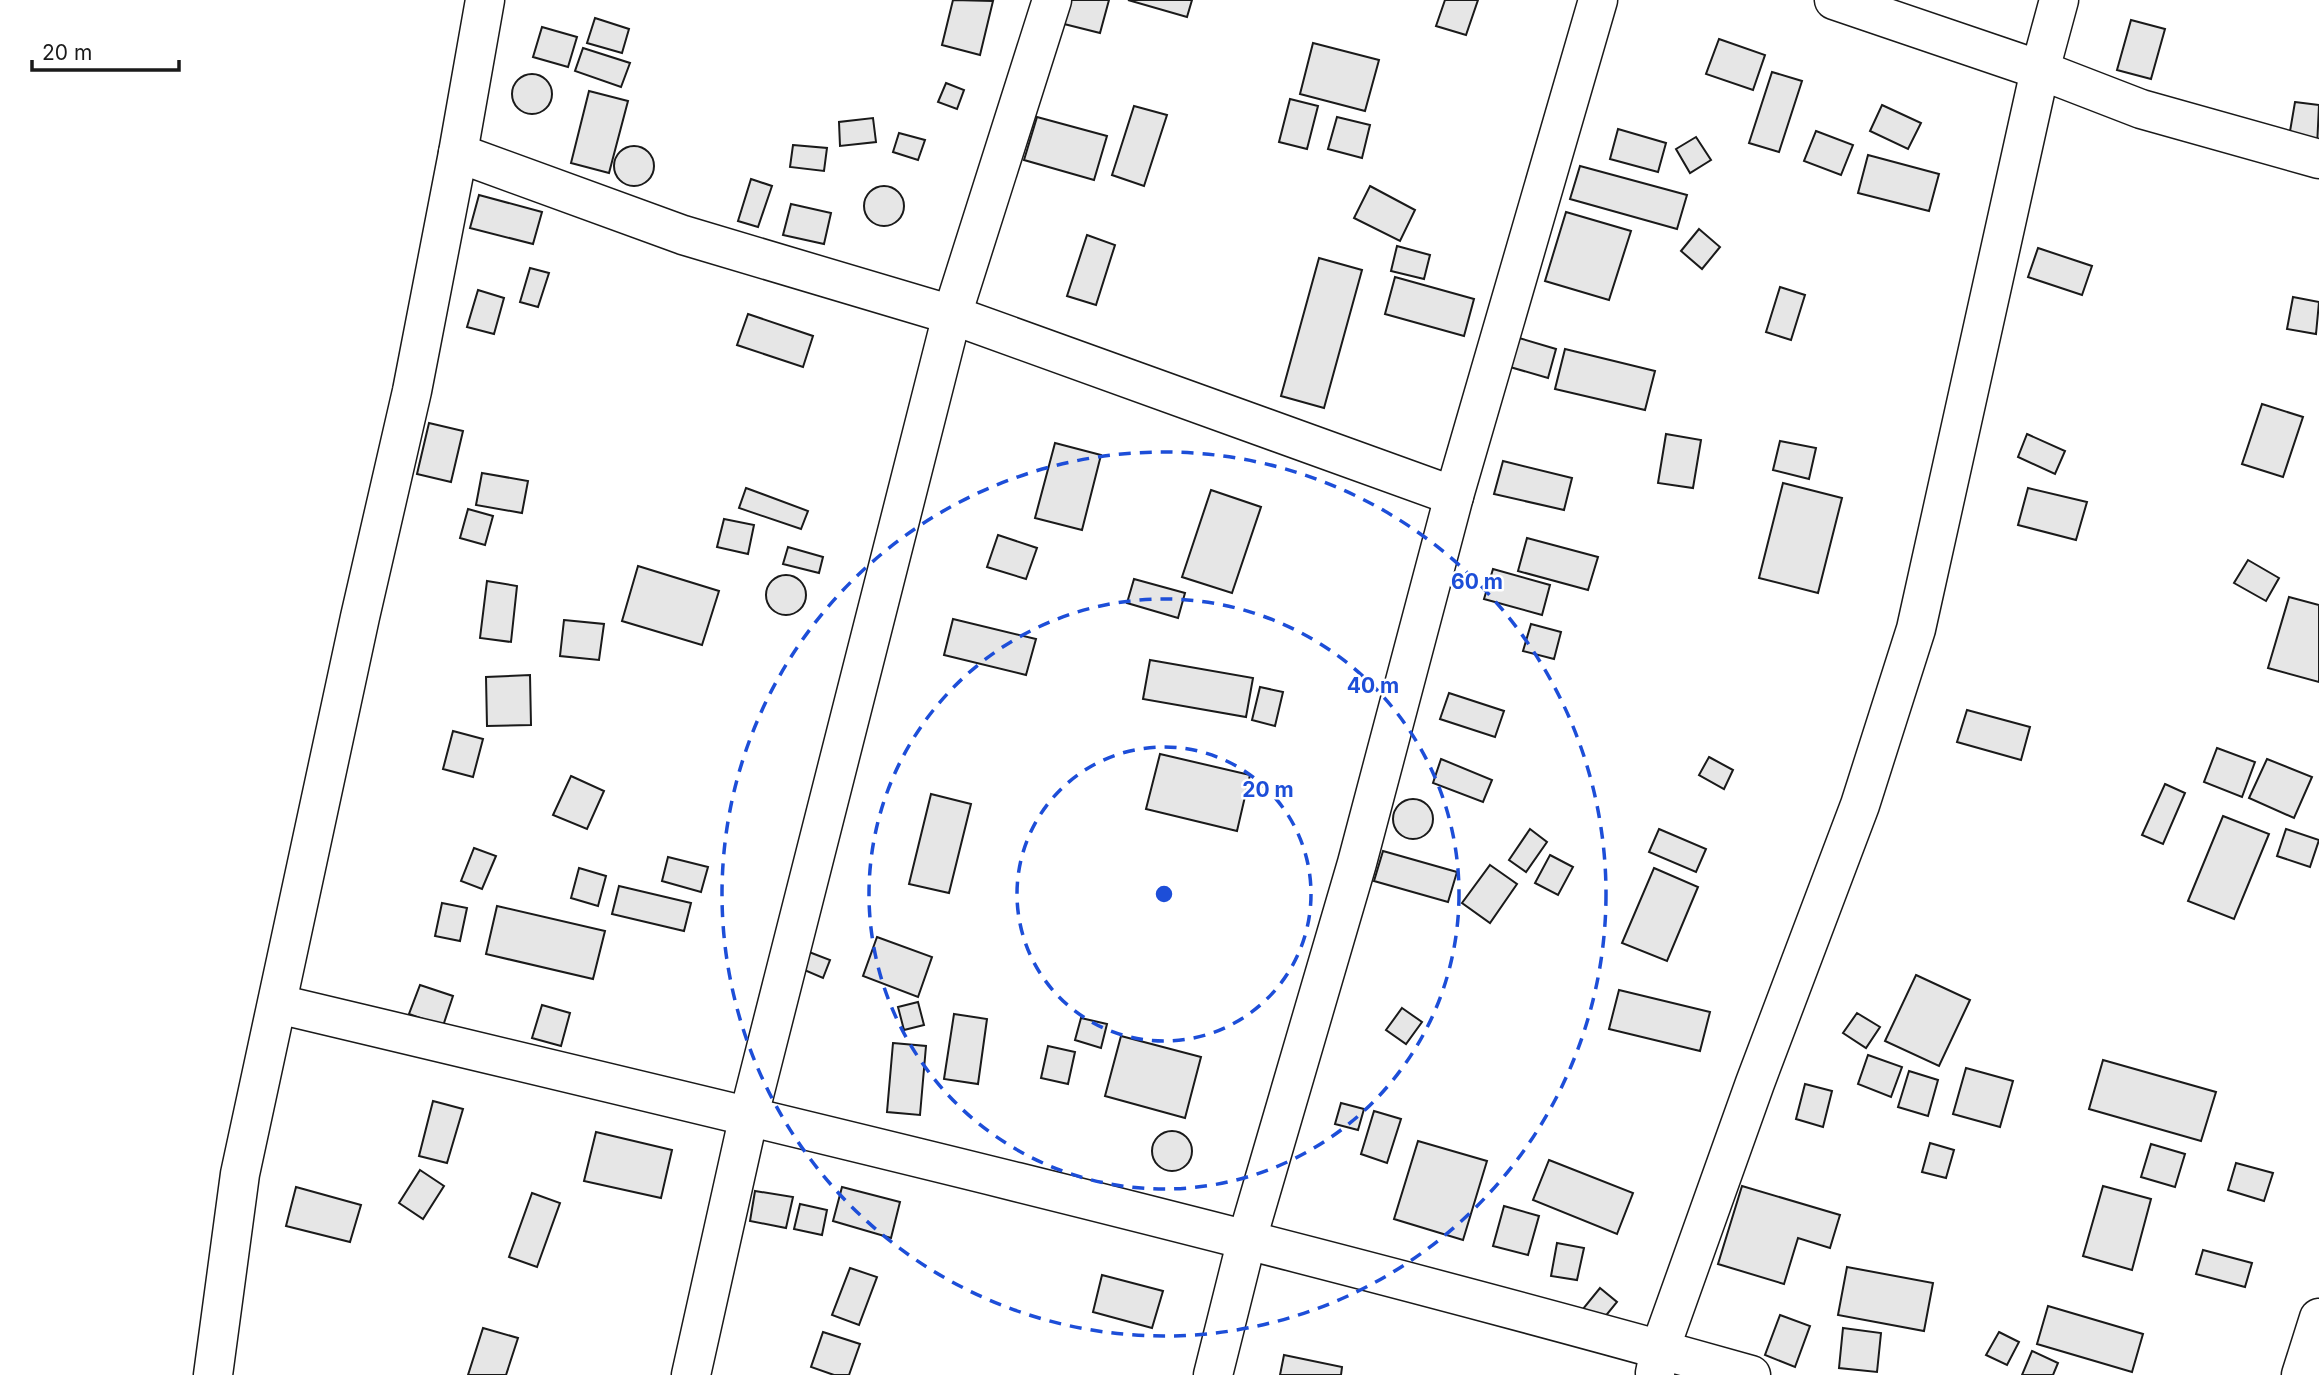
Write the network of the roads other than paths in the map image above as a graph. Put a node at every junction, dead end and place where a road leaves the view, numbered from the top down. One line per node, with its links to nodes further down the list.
1 (485, 0): 7 (street)
2 (1052, 0): 9 (street)
3 (1598, 0): 10 (street)
4 (1834, 0): 6 (street)
5 (2059, 0): 6 (street)
6 (2039, 70): 8 (street); 15 (street)
7 (458, 153): 9 (street); 11 (street)
8 (2319, 159)
9 (952, 314): 10 (street); 12 (street)
10 (1454, 496): 13 (street)
11 (278, 1004): 12 (street); 16 (street)
12 (749, 1115): 13 (street); 17 (street)
13 (1247, 1239): 15 (street); 18 (street)
14 (2319, 1318): 20 (street)
15 (1657, 1362): 19 (street)
16 (213, 1375)
17 (691, 1375)
18 (1213, 1375)
19 (1751, 1375)
20 (2301, 1375)

